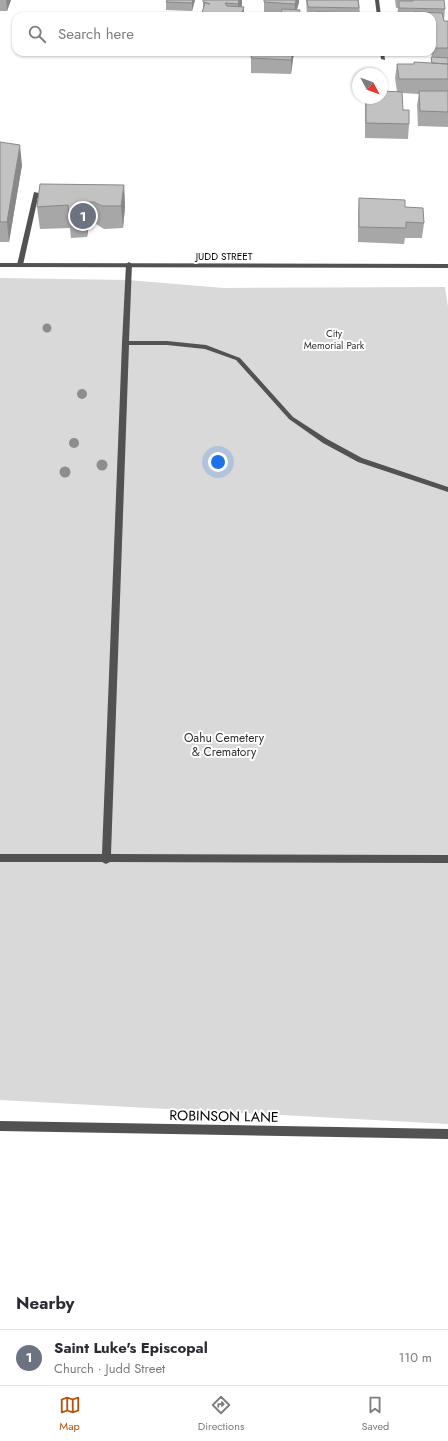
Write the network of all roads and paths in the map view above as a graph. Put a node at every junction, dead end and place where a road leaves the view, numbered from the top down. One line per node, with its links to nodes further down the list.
1 (377, 0): 2 (street)
2 (378, 12)
3 (383, 56): 4 (street)
4 (383, 59)
5 (36, 193): 8 (street)
6 (129, 264): 8 (street, JUDD STREET); 9 (street, JUDD STREET); 10 (street)
7 (0, 265): 8 (street, JUDD STREET)
8 (20, 265)
9 (448, 266)
10 (125, 343): 11 (street); 14 (street)
11 (448, 490)
12 (0, 858): 14 (street)
13 (448, 859): 14 (street)
14 (106, 860)
15 (0, 1126): 16 (street, ROBINSON LANE)
16 (448, 1134)

